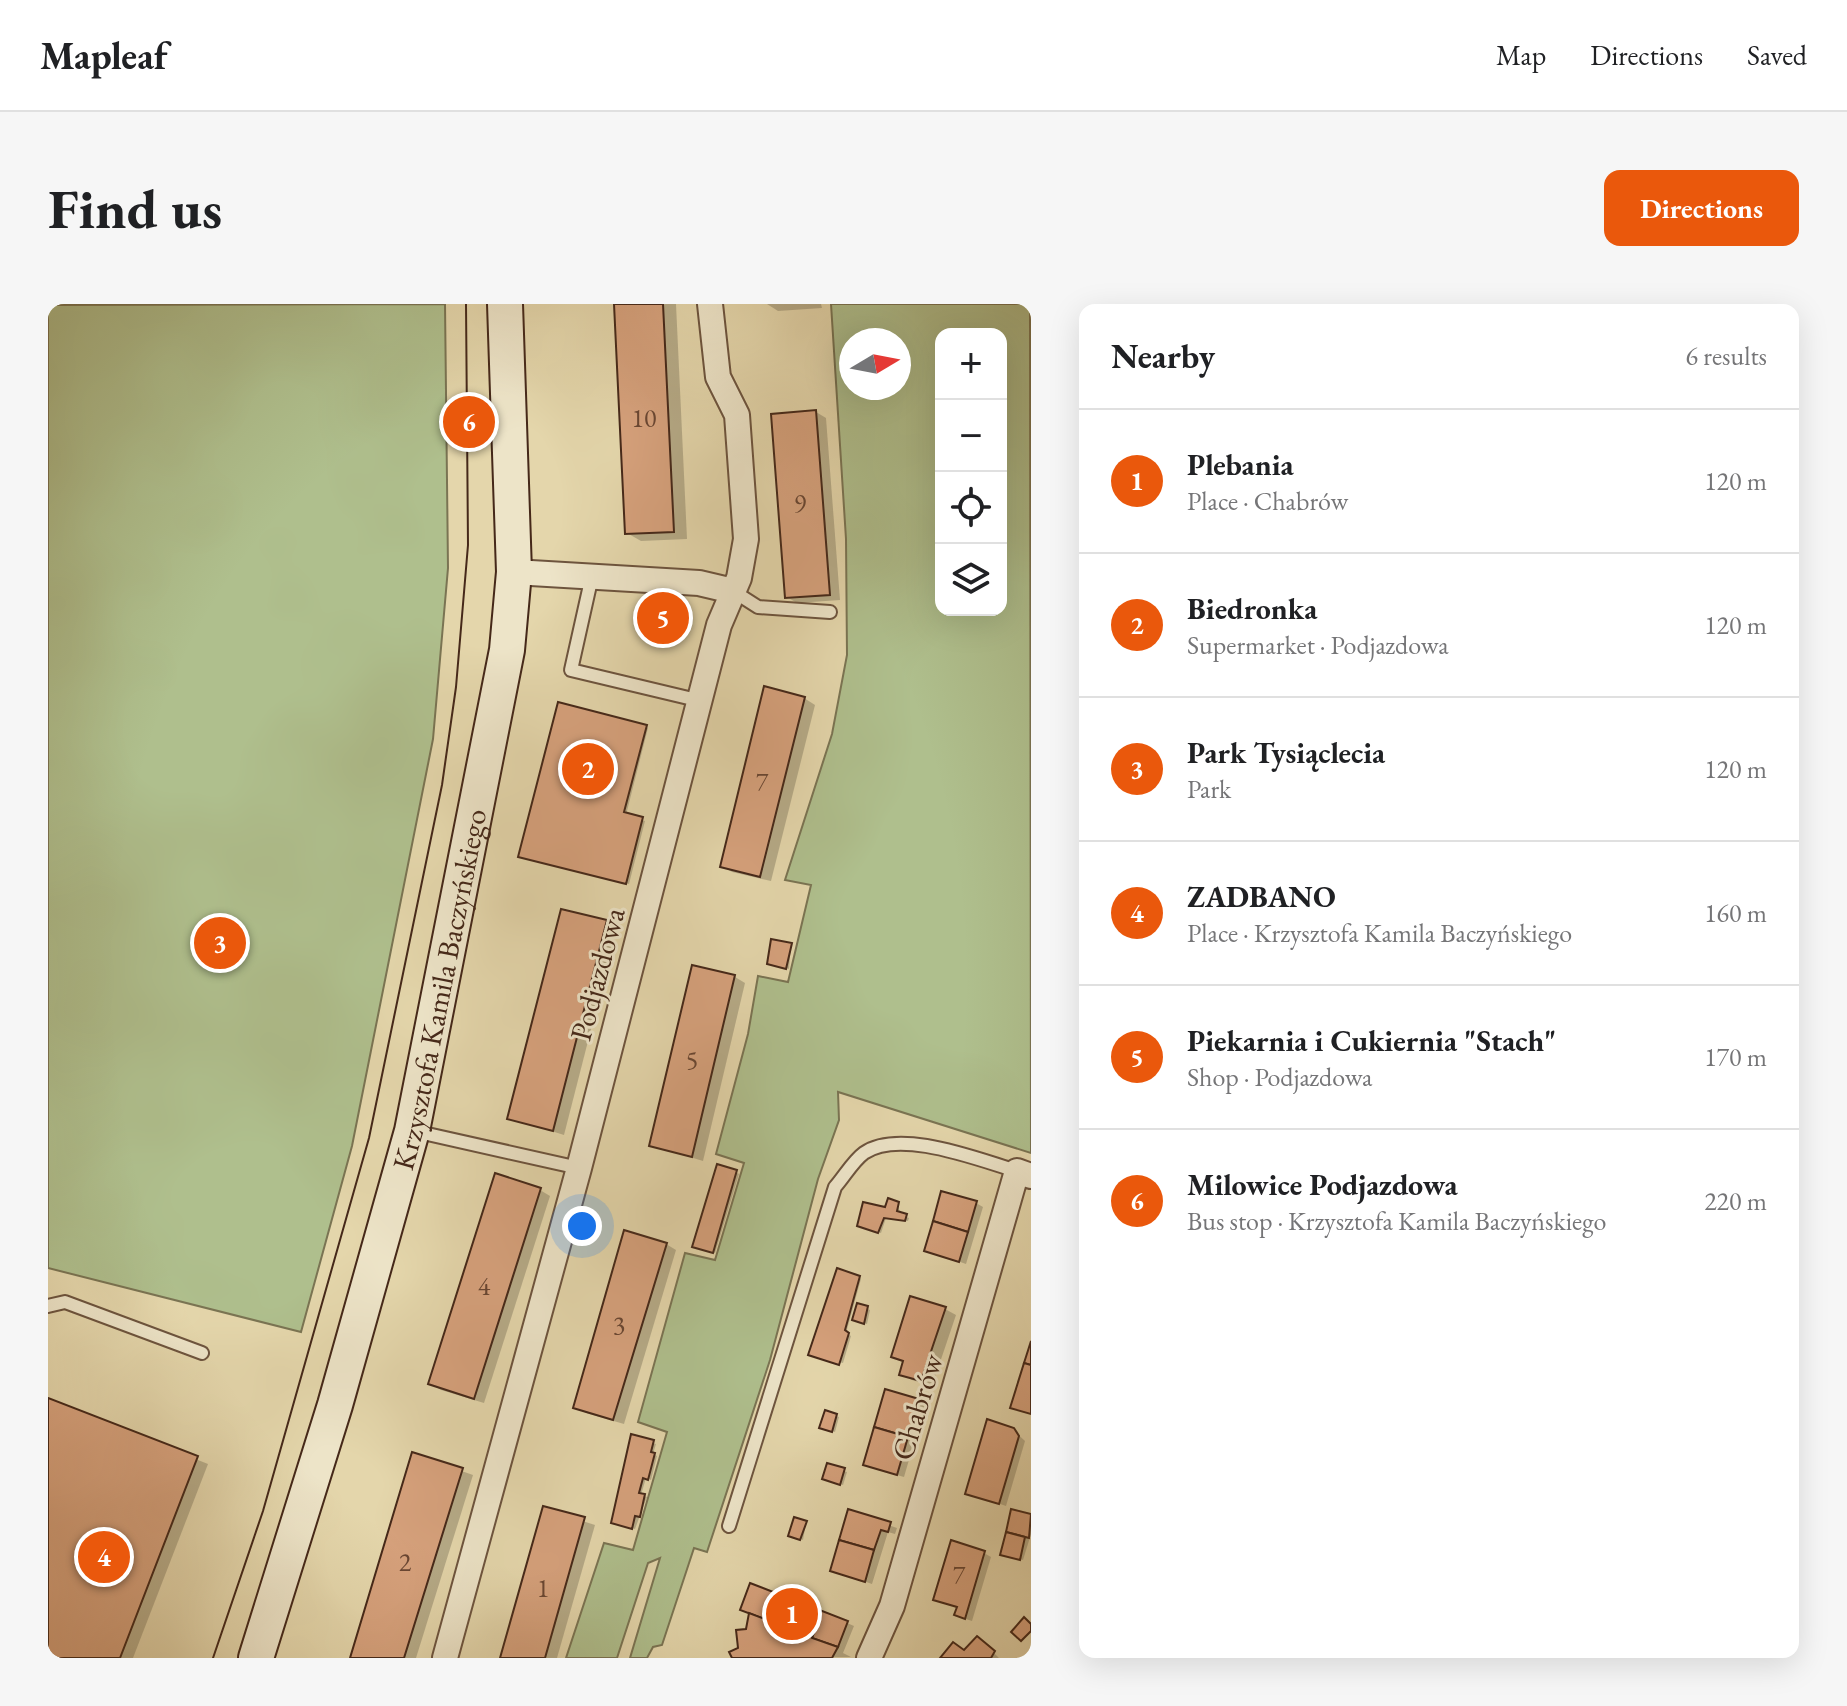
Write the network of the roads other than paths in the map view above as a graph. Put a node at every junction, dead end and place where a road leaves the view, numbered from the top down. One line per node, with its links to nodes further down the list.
1 (505, 304): 3 (street, Krzysztofa Kamila Baczyńskiego)
2 (710, 304): 5 (street, Podjazdowa)
3 (514, 572): 4 (street); 8 (street, Krzysztofa Kamila Baczyńskiego)
4 (592, 576): 5 (street); 7 (lane)
5 (733, 591): 6 (lane); 7 (street, Podjazdowa)
6 (830, 612)
7 (701, 701): 9 (street, Podjazdowa)
8 (412, 1131): 9 (lane); 14 (street, Krzysztofa Kamila Baczyńskiego)
9 (579, 1168): 15 (street, Podjazdowa)
10 (1024, 1173): 13 (lane); 16 (street, Chabrów)
11 (48, 1306): 12 (lane)
12 (202, 1353)
13 (729, 1526)
14 (256, 1658)
15 (445, 1658)
16 (869, 1658)

